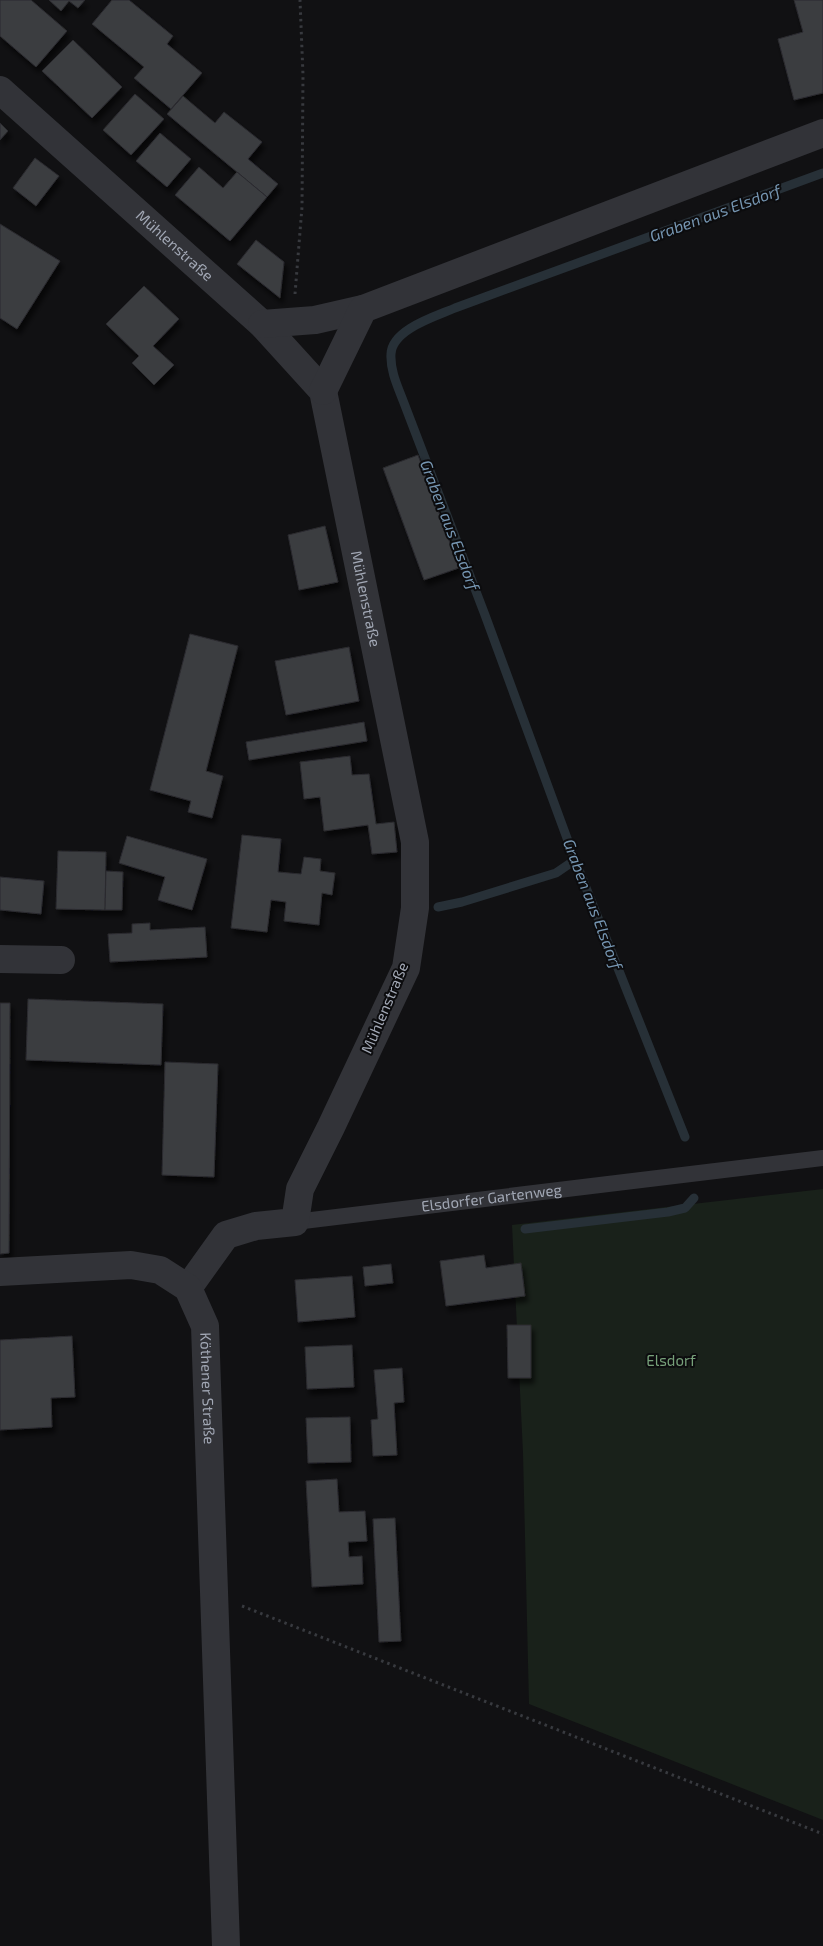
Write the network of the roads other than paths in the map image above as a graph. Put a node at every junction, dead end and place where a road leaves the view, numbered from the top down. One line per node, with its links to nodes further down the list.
1 (0, 90): 4 (street, Mühlenstraße)
2 (823, 133): 3 (street)
3 (363, 309): 4 (street); 5 (street)
4 (262, 324): 5 (street, Mühlenstraße)
5 (323, 391): 9 (street, Mühlenstraße)
6 (0, 958): 7 (street)
7 (61, 960)
8 (823, 1158): 9 (lane, Elsdorfer Gartenweg)
9 (295, 1222): 11 (street, Elsdorfer Gartenweg)
10 (0, 1272): 11 (street)
11 (188, 1288): 12 (street, Köthener Straße)
12 (226, 1946)

